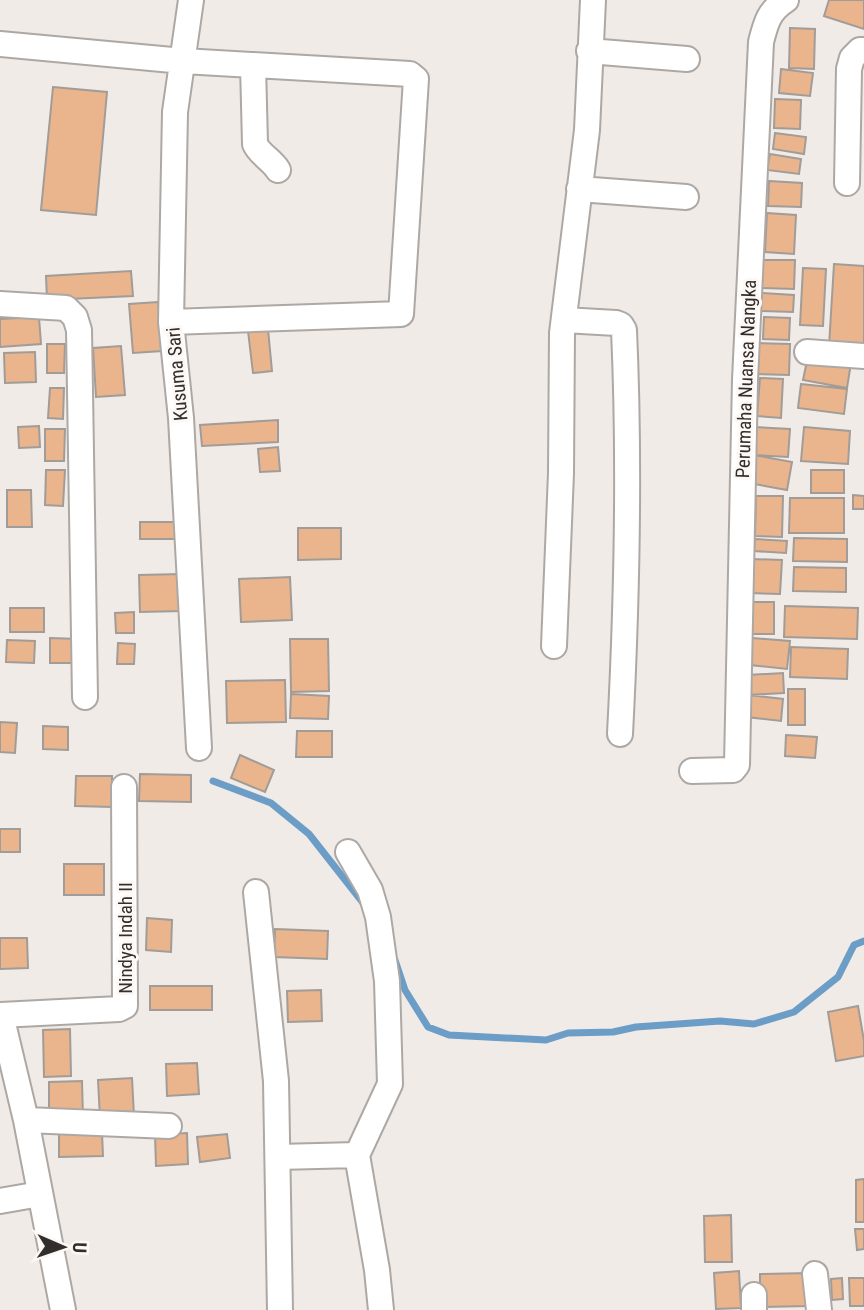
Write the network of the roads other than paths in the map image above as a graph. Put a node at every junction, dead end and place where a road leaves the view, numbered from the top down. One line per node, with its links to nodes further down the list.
1 (191, 0): 8 (street, Kusuma Sari)
2 (593, 0): 6 (street)
3 (786, 0): 23 (street, Perumaha Nuansa Nangka)
4 (0, 44): 8 (street)
5 (864, 50): 11 (street)
6 (589, 51): 7 (street); 12 (street)
7 (687, 59)
8 (183, 61): 9 (street); 16 (street, Kusuma Sari)
9 (253, 65): 10 (street); 16 (street)
10 (278, 170)
11 (847, 183)
12 (579, 189): 13 (street); 15 (street)
13 (686, 197)
14 (0, 304): 20 (street)
15 (564, 320): 19 (street); 21 (street)
16 (171, 322): 22 (street, Kusuma Sari)
17 (807, 352): 18 (street)
18 (864, 356)
19 (554, 646)
20 (85, 697)
21 (621, 734)
22 (199, 748)
23 (692, 771)
24 (124, 787): 27 (street, Nindya Indah II)
25 (348, 852): 30 (street)
26 (256, 892): 31 (street)
27 (1, 1015): 28 (street)
28 (26, 1120): 29 (street); 32 (street)
29 (169, 1126)
30 (357, 1155): 31 (street); 37 (street)
31 (278, 1157): 36 (street)
32 (40, 1194): 33 (street); 35 (street)
33 (0, 1201)
34 (815, 1274): 38 (street)
35 (63, 1310)
36 (280, 1310)
37 (382, 1310)
38 (819, 1310)

